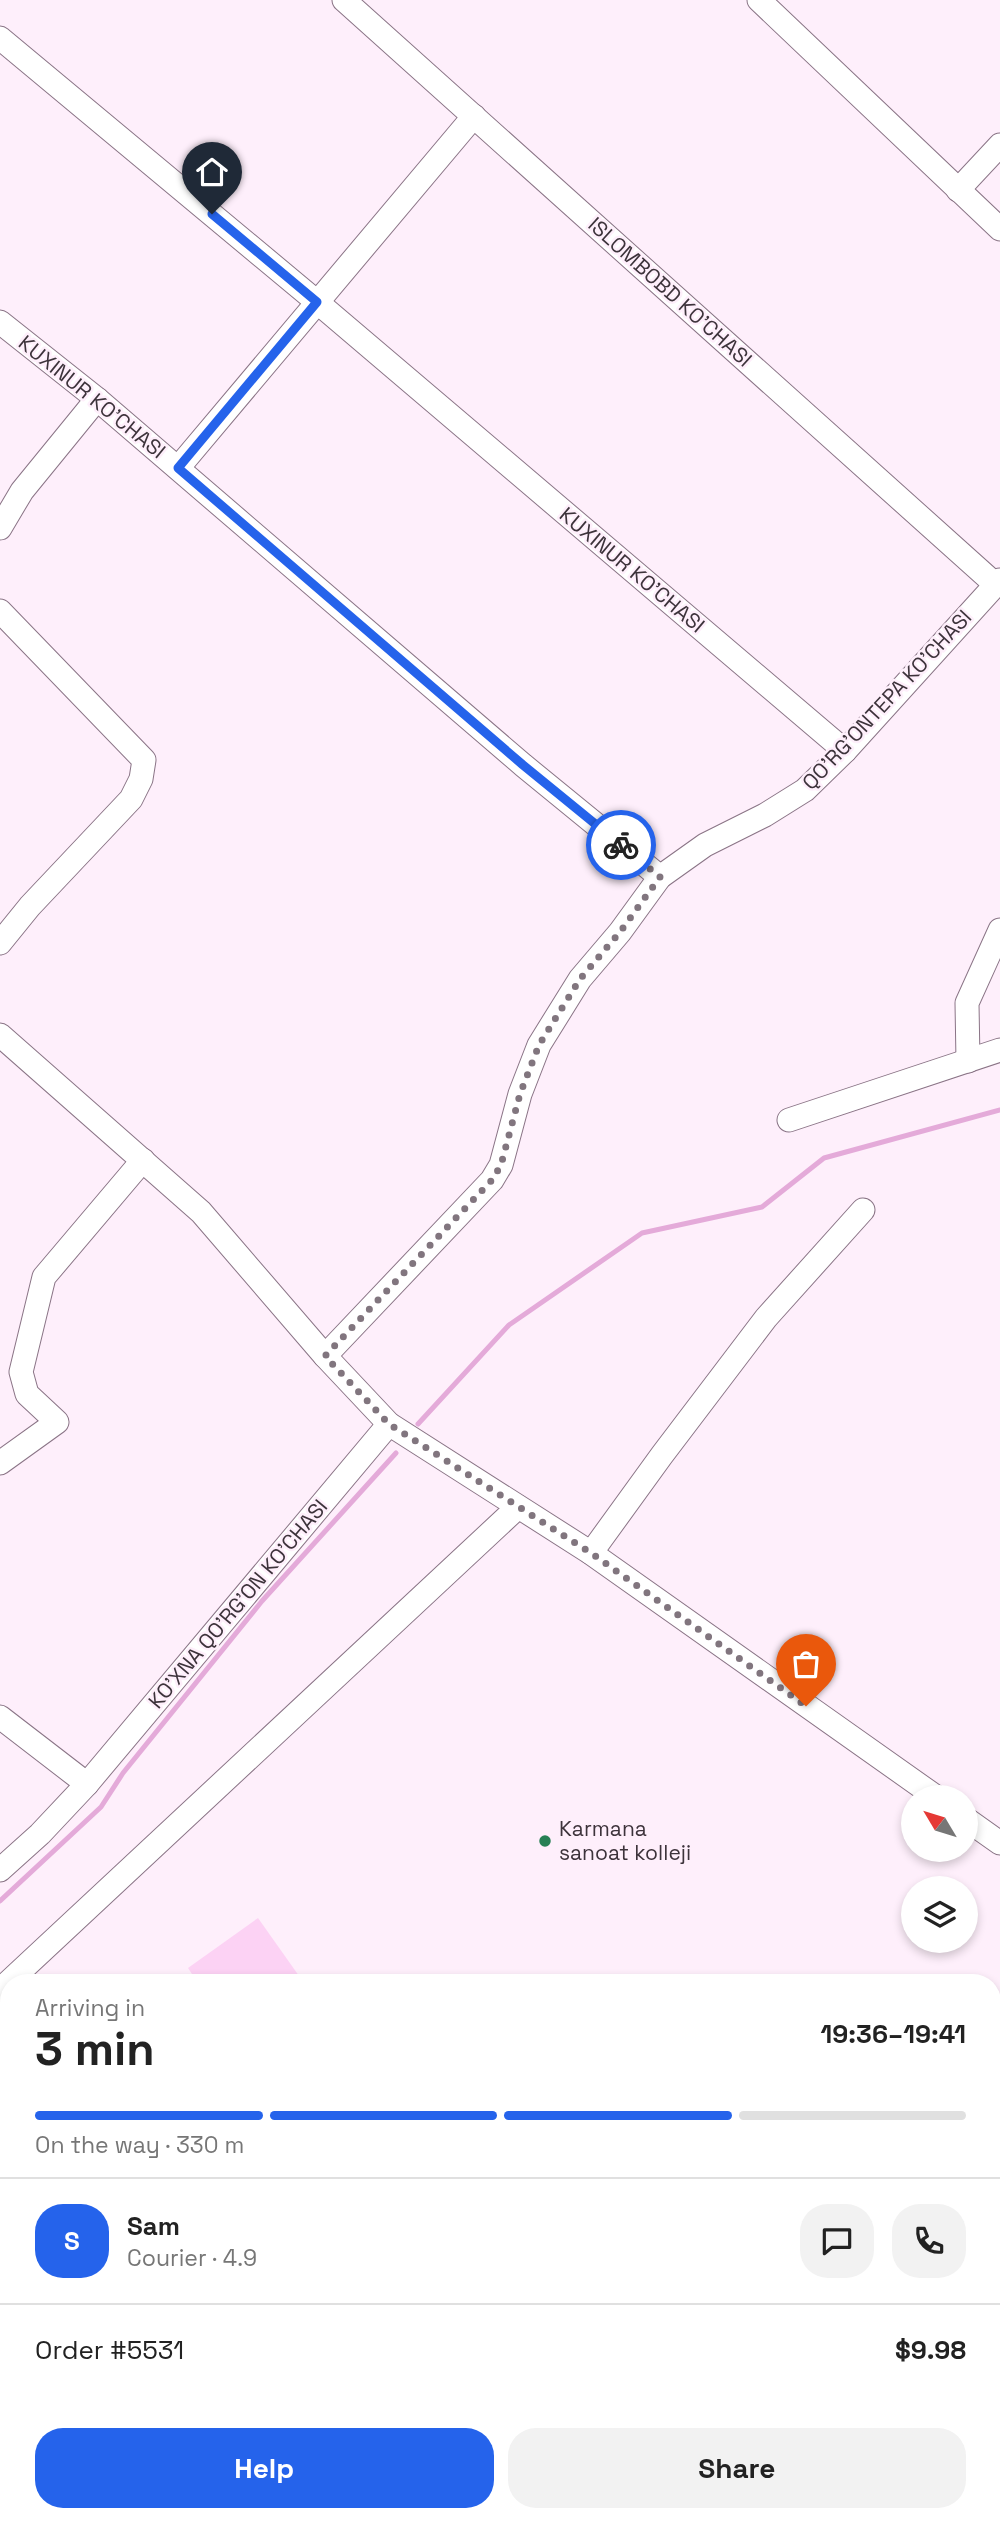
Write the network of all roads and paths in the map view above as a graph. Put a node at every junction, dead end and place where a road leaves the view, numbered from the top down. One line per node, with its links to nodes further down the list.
1 (344, 0): 4 (street, ISLOMBOBD KO'CHASI)
2 (759, 0): 6 (street)
3 (0, 38): 8 (street, KUXINUR KO'CHASI)
4 (474, 116): 8 (street); 13 (street, ISLOMBOBD KO'CHASI)
5 (1000, 145): 6 (street)
6 (958, 190): 7 (street)
7 (1000, 229)
8 (317, 302): 11 (street); 15 (street, KUXINUR KO'CHASI)
9 (0, 322): 10 (street, KUXINUR KO'CHASI)
10 (97, 399): 11 (street, KUXINUR KO'CHASI); 12 (street)
11 (178, 468): 16 (street, KUXINUR KO'CHASI)
12 (0, 528)
13 (998, 582): 15 (street, QO'RG'ONTEPA KO'CHASI)
14 (0, 611): 18 (street)
15 (845, 751): 16 (street, QO'RG'ONTEPA KO'CHASI)
16 (660, 877): 25 (street)
17 (1000, 930): 21 (street)
18 (0, 943)
19 (3, 1043): 23 (street)
20 (1000, 1050): 21 (street)
21 (968, 1061): 22 (street)
22 (789, 1120)
23 (143, 1160): 25 (street); 27 (street)
24 (863, 1210): 29 (street)
25 (325, 1356): 26 (street)
26 (389, 1424): 28 (street); 31 (street, KO'XNA QO'RG'ON KO'CHASI)
27 (0, 1464)
28 (517, 1507): 29 (street); 36 (street)
29 (591, 1553): 32 (street)
30 (0, 1717): 31 (street)
31 (87, 1784): 35 (street, KO'XNA QO'RG'ON KO'CHASI)
32 (919, 1785)
33 (978, 1827): 34 (street)
34 (1000, 1843)
35 (0, 1870)
36 (17, 1974)

